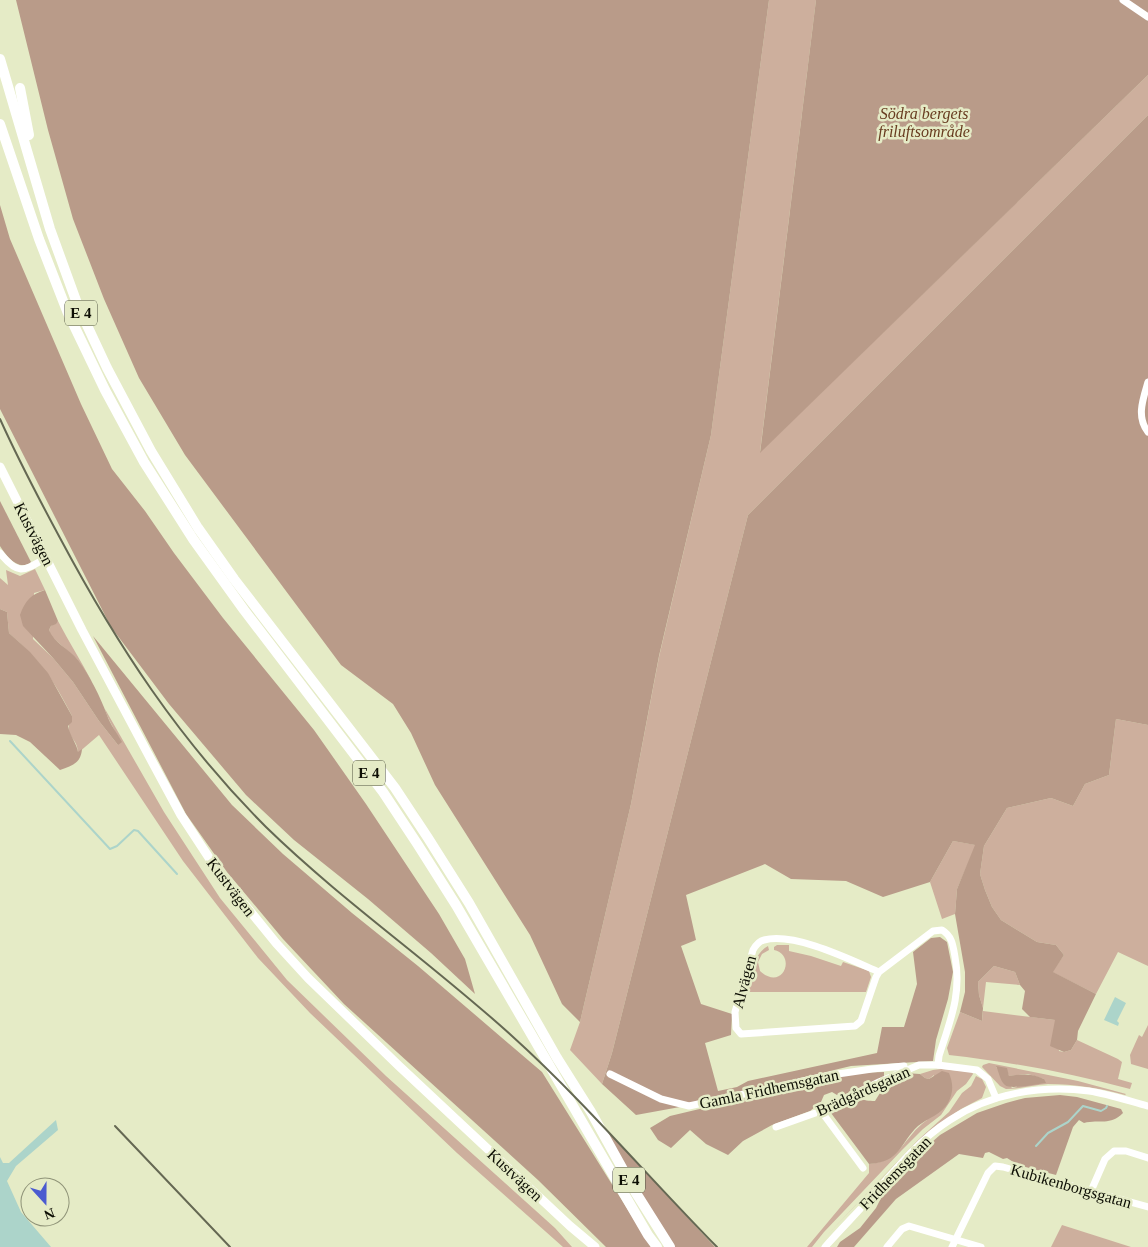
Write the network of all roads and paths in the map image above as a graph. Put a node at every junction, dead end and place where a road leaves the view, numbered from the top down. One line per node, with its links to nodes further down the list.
1 (1123, 0): 2 (street)
2 (1148, 17)
3 (0, 59): 6 (highway, E 4)
4 (20, 88): 6 (highway, E 4)
5 (0, 124): 28 (highway, E 4)
6 (107, 368): 29 (highway, E 4)
7 (1148, 382): 8 (street)
8 (1148, 432)
9 (0, 467): 11 (main road, Kustvägen)
10 (0, 553): 11 (street)
11 (46, 558): 24 (main road, Kustvägen)
12 (879, 972): 12 (street, Alvägen); 13 (street)
13 (938, 1065): 16 (street, Brädgårdsgatan); 18 (street, Brädgårdsgatan)
14 (904, 1066): 15 (street, Gamla Fridhemsgatan)
15 (610, 1074)
16 (996, 1098): 17 (street, Fridhemsgatan); 30 (street, Fridhemsgatan)
17 (1148, 1106)
18 (821, 1110): 19 (street, Brädgårdsgatan); 21 (street)
19 (776, 1127)
20 (1148, 1158): 22 (street)
21 (863, 1168)
22 (1090, 1191): 23 (street, Kubikenborgsgatan); 25 (street, Kubikenborgsgatan)
23 (1148, 1207)
24 (570, 1226): 26 (main road, Kustvägen); 27 (main road, Kustvägen)
25 (955, 1239): 31 (street); 32 (street, Kubikenborgsgatan); 33 (street)
26 (588, 1247)
27 (595, 1247)
28 (657, 1247)
29 (670, 1247)
30 (825, 1247)
31 (888, 1247)
32 (952, 1247)
33 (981, 1247)

